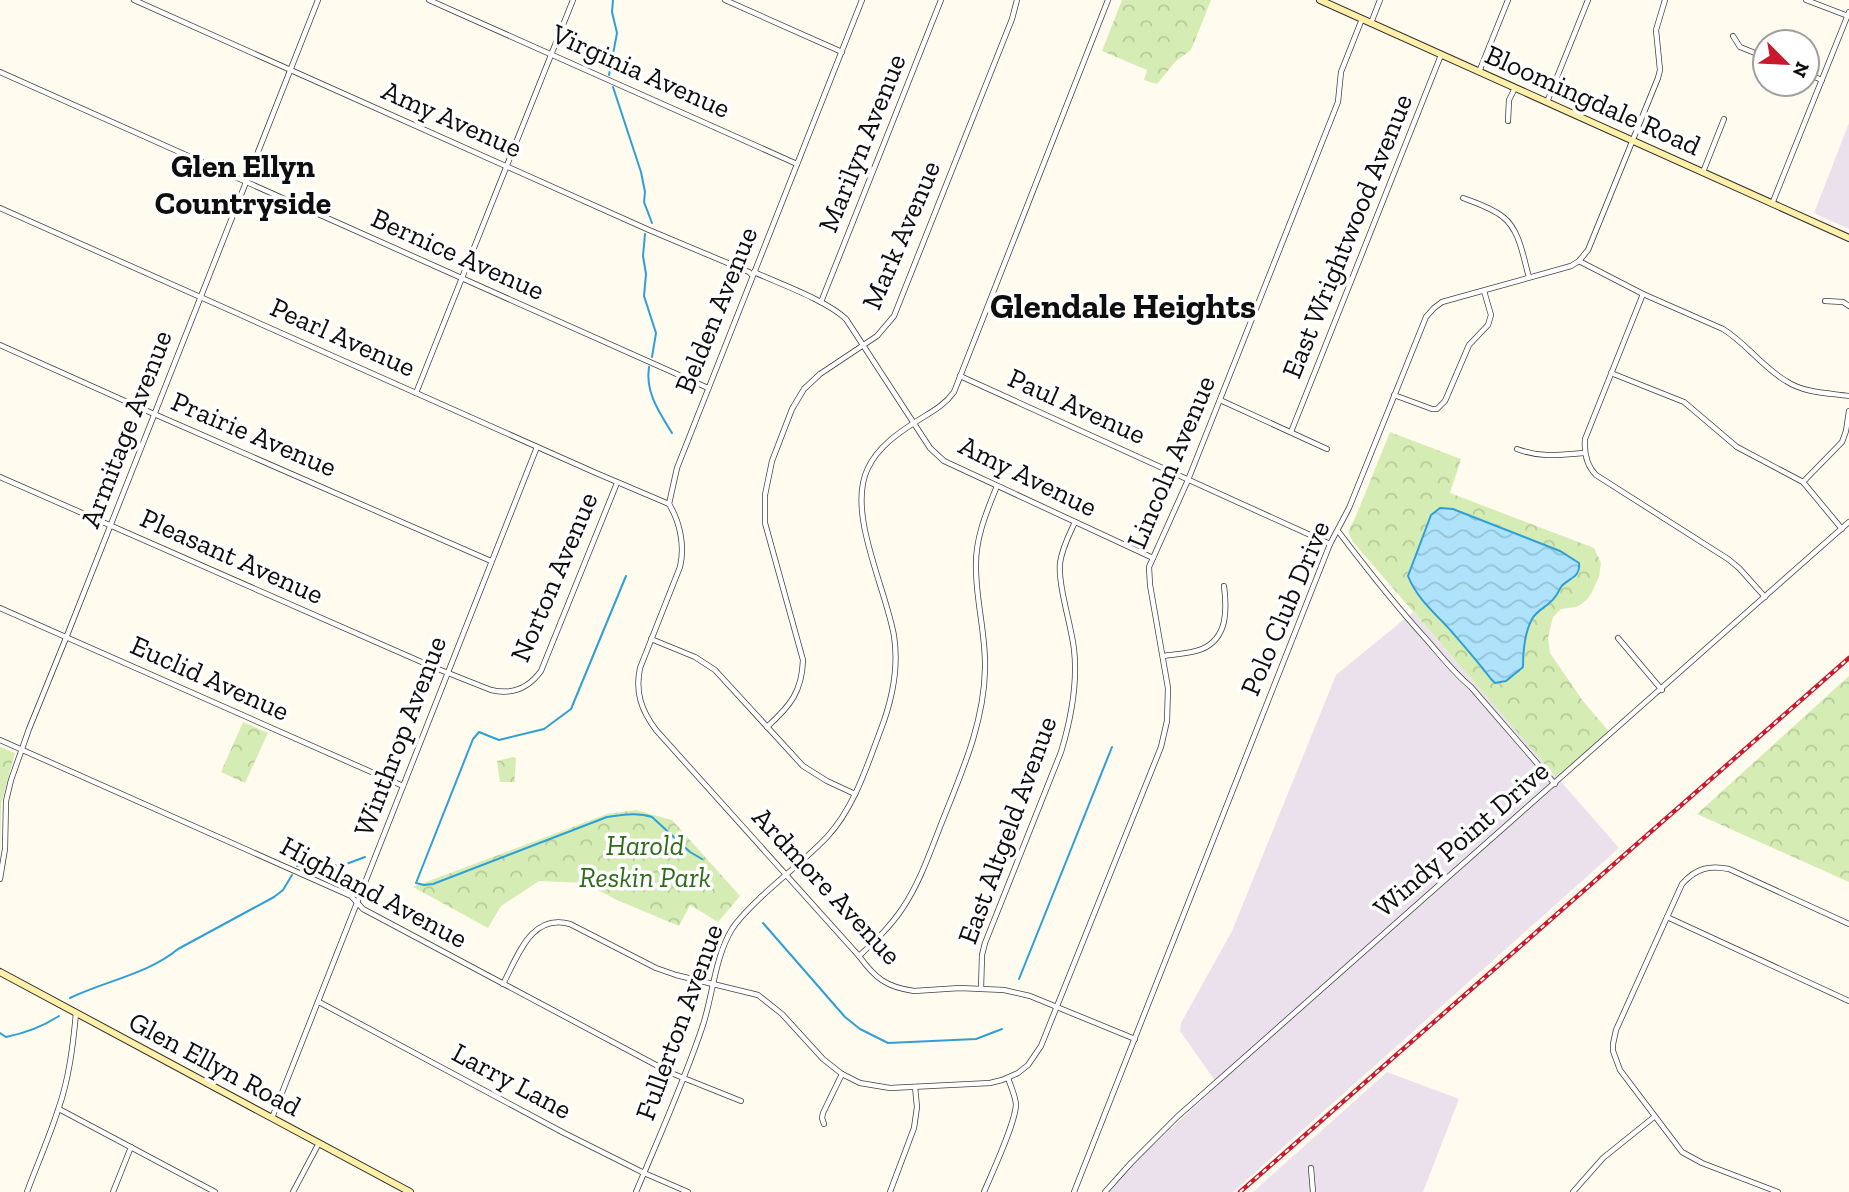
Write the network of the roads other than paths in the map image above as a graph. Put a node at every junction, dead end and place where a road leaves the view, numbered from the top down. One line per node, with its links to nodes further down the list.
1 (134, 0): 24 (street, Amy Avenue)
2 (318, 0): 24 (street, Armitage Avenue)
3 (429, 0): 22 (street, Virginia Avenue)
4 (573, 0): 22 (street)
5 (725, 0): 21 (street)
6 (862, 0): 21 (street, Belden Avenue)
7 (942, 0): 49 (street, Marilyn Avenue)
8 (1017, 0): 52 (street, Mark Avenue)
9 (1108, 0): 54 (street, Fullerton Avenue)
10 (1320, 0): 17 (main road, Bloomingdale Road)
11 (1380, 0): 18 (street)
12 (1508, 0): 26 (street)
13 (1588, 0): 29 (street)
14 (1665, 0): 32 (street)
15 (1806, 0): 16 (street)
16 (1848, 14): 27 (street)
17 (1362, 19): 18 (main road, Bloomingdale Road); 59 (street, Lincoln Avenue)
18 (1371, 23): 23 (main road, Bloomingdale Road)
19 (1733, 36): 20 (street)
20 (1751, 51)
21 (842, 52): 33 (street, Belden Avenue)
22 (551, 54): 33 (street, Virginia Avenue); 34 (street)
23 (1441, 55): 26 (main road, Bloomingdale Road); 63 (street, East Wrightwood Avenue)
24 (291, 70): 34 (street, Amy Avenue); 36 (street, Armitage Avenue)
25 (0, 72): 36 (street, Bernice Avenue)
26 (1479, 72): 28 (main road, Bloomingdale Road)
27 (1822, 80): 38 (street)
28 (1515, 88): 29 (main road, Bloomingdale Road); 31 (street)
29 (1547, 102): 32 (main road, Bloomingdale Road)
30 (1724, 119): 35 (street)
31 (1508, 121)
32 (1632, 141): 35 (main road, Bloomingdale Road); 41 (street)
33 (797, 164): 42 (street, Belden Avenue)
34 (506, 167): 42 (street, Amy Avenue); 44 (street)
35 (1703, 172): 38 (main road, Bloomingdale Road)
36 (246, 182): 44 (street, Bernice Avenue); 47 (street, Armitage Avenue)
37 (1463, 198): 43 (street)
38 (1772, 204): 40 (main road, Bloomingdale Road)
39 (0, 208): 47 (street, Pearl Avenue)
40 (1849, 238)
41 (1579, 261): 43 (street, Polo Club Drive); 46 (street)
42 (753, 274): 49 (street, Amy Avenue); 55 (street, Belden Avenue)
43 (1529, 277): 45 (street, Polo Club Drive)
44 (462, 278): 55 (street, Bernice Avenue); 56 (street)
45 (1484, 291): 57 (street, Polo Club Drive); 57 (street)
46 (1643, 294): 53 (street); 58 (street)
47 (200, 297): 56 (street, Pearl Avenue); 61 (street, Armitage Avenue)
48 (1825, 301): 50 (street)
49 (821, 302): 52 (street, Amy Avenue)
50 (1849, 306)
51 (0, 345): 61 (street, Prairie Avenue)
52 (864, 345): 62 (street, Amy Avenue); 91 (street, Mark Avenue)
53 (1611, 373): 67 (street); 70 (street)
54 (960, 376): 62 (street, Fullerton Avenue); 69 (street, Paul Avenue)
55 (708, 388): 73 (street, Belden Avenue)
56 (416, 393): 64 (street, Pearl Avenue)
57 (1394, 394): 78 (street, Polo Club Drive)
58 (1849, 396)
59 (1220, 400): 63 (street); 69 (street, Lincoln Avenue)
60 (1849, 411): 70 (street)
61 (154, 414): 76 (street, Armitage Avenue); 81 (street, Prairie Avenue)
62 (914, 423): 72 (street, Amy Avenue); 96 (street, Fullerton Avenue)
63 (1291, 432): 65 (street)
64 (537, 447): 71 (street, Pearl Avenue); 81 (street, Winthrop Avenue)
65 (1327, 449)
66 (1517, 449): 67 (street)
67 (1584, 453): 83 (street)
68 (0, 477): 76 (street, Pleasant Avenue)
69 (1188, 480): 79 (street, Paul Avenue); 80 (street, Lincoln Avenue)
70 (1802, 482): 77 (street)
71 (617, 483): 73 (street, Pearl Avenue); 89 (street, Norton Avenue)
72 (997, 486): 74 (street, Amy Avenue); 102 (street)
73 (669, 504): 87 (street)
74 (1075, 522): 80 (street, Amy Avenue); 106 (street, East Altgeld Avenue)
75 (1849, 522): 77 (street, Windy Point Drive)
76 (111, 526): 85 (street, Armitage Avenue); 89 (street, Pleasant Avenue)
77 (1842, 529): 83 (street, Windy Point Drive)
78 (1338, 531): 79 (street, Polo Club Drive); 94 (street)
79 (1330, 544): 111 (street, Polo Club Drive)
80 (1153, 558): 88 (street, Lincoln Avenue)
81 (491, 561): 89 (street, Winthrop Avenue)
82 (1224, 586): 88 (street)
83 (1765, 597): 90 (street, Windy Point Drive)
84 (0, 608): 85 (street, Euclid Avenue)
85 (66, 638): 93 (street, Armitage Avenue); 95 (street, Euclid Avenue)
86 (1618, 638): 90 (street)
87 (651, 639): 91 (street); 97 (street, Ardmore Avenue)
88 (1163, 656): 109 (street, Lincoln Avenue)
89 (447, 673): 95 (street, Winthrop Avenue)
90 (1661, 690): 94 (street, Windy Point Drive)
91 (767, 727): 96 (street)
92 (0, 740): 93 (street, Highland Avenue)
93 (22, 750): 98 (street, Armitage Avenue); 99 (street, Highland Avenue)
94 (1555, 784): 135 (street, Windy Point Drive)
95 (403, 786): 99 (street, Winthrop Avenue)
96 (855, 794): 97 (street, Fullerton Avenue)
97 (785, 874): 102 (street, Ardmore Avenue); 104 (street, Fullerton Avenue)
98 (0, 879)
99 (357, 902): 105 (street, Highland Avenue); 108 (street, Winthrop Avenue)
100 (1667, 917): 101 (street); 107 (street); 118 (street)
101 (1849, 924)
102 (859, 956): 106 (street, Ardmore Avenue)
103 (0, 972): 110 (main road, Glen Ellyn Road)
104 (713, 983): 105 (street); 112 (street); 113 (street, Fullerton Avenue)
105 (503, 984): 113 (street, Highland Avenue)
106 (981, 989): 109 (street, Ardmore Avenue)
107 (1849, 1001)
108 (318, 1002): 119 (street, Winthrop Avenue); 124 (street, Larry Lane)
109 (1057, 1007): 111 (street, Ardmore Avenue); 114 (street, Lincoln Avenue)
110 (76, 1013): 117 (street); 119 (main road, Glen Ellyn Road)
111 (1135, 1039): 134 (street, Polo Club Drive)
112 (842, 1074): 115 (street); 120 (street)
113 (683, 1078): 116 (street, Highland Avenue); 124 (street, Fullerton Avenue)
114 (1007, 1078): 115 (street); 133 (street)
115 (915, 1087): 132 (street)
116 (741, 1101)
117 (59, 1109): 122 (street); 125 (street)
118 (1654, 1117): 137 (street); 138 (street)
119 (272, 1118): 121 (main road, Glen Ellyn Road)
120 (824, 1124)
121 (319, 1143): 128 (street); 129 (main road, Glen Ellyn Road)
122 (131, 1147): 126 (street); 127 (street)
123 (1311, 1168): 136 (street)
124 (644, 1173): 130 (street, Fullerton Avenue); 131 (street, Larry Lane)
125 (27, 1192)
126 (113, 1192)
127 (215, 1192)
128 (293, 1192)
129 (410, 1192)
130 (636, 1192)
131 (688, 1192)
132 (890, 1192)
133 (984, 1192)
134 (1074, 1192)
135 (1105, 1192)
136 (1313, 1192)
137 (1573, 1192)
138 (1778, 1192)

